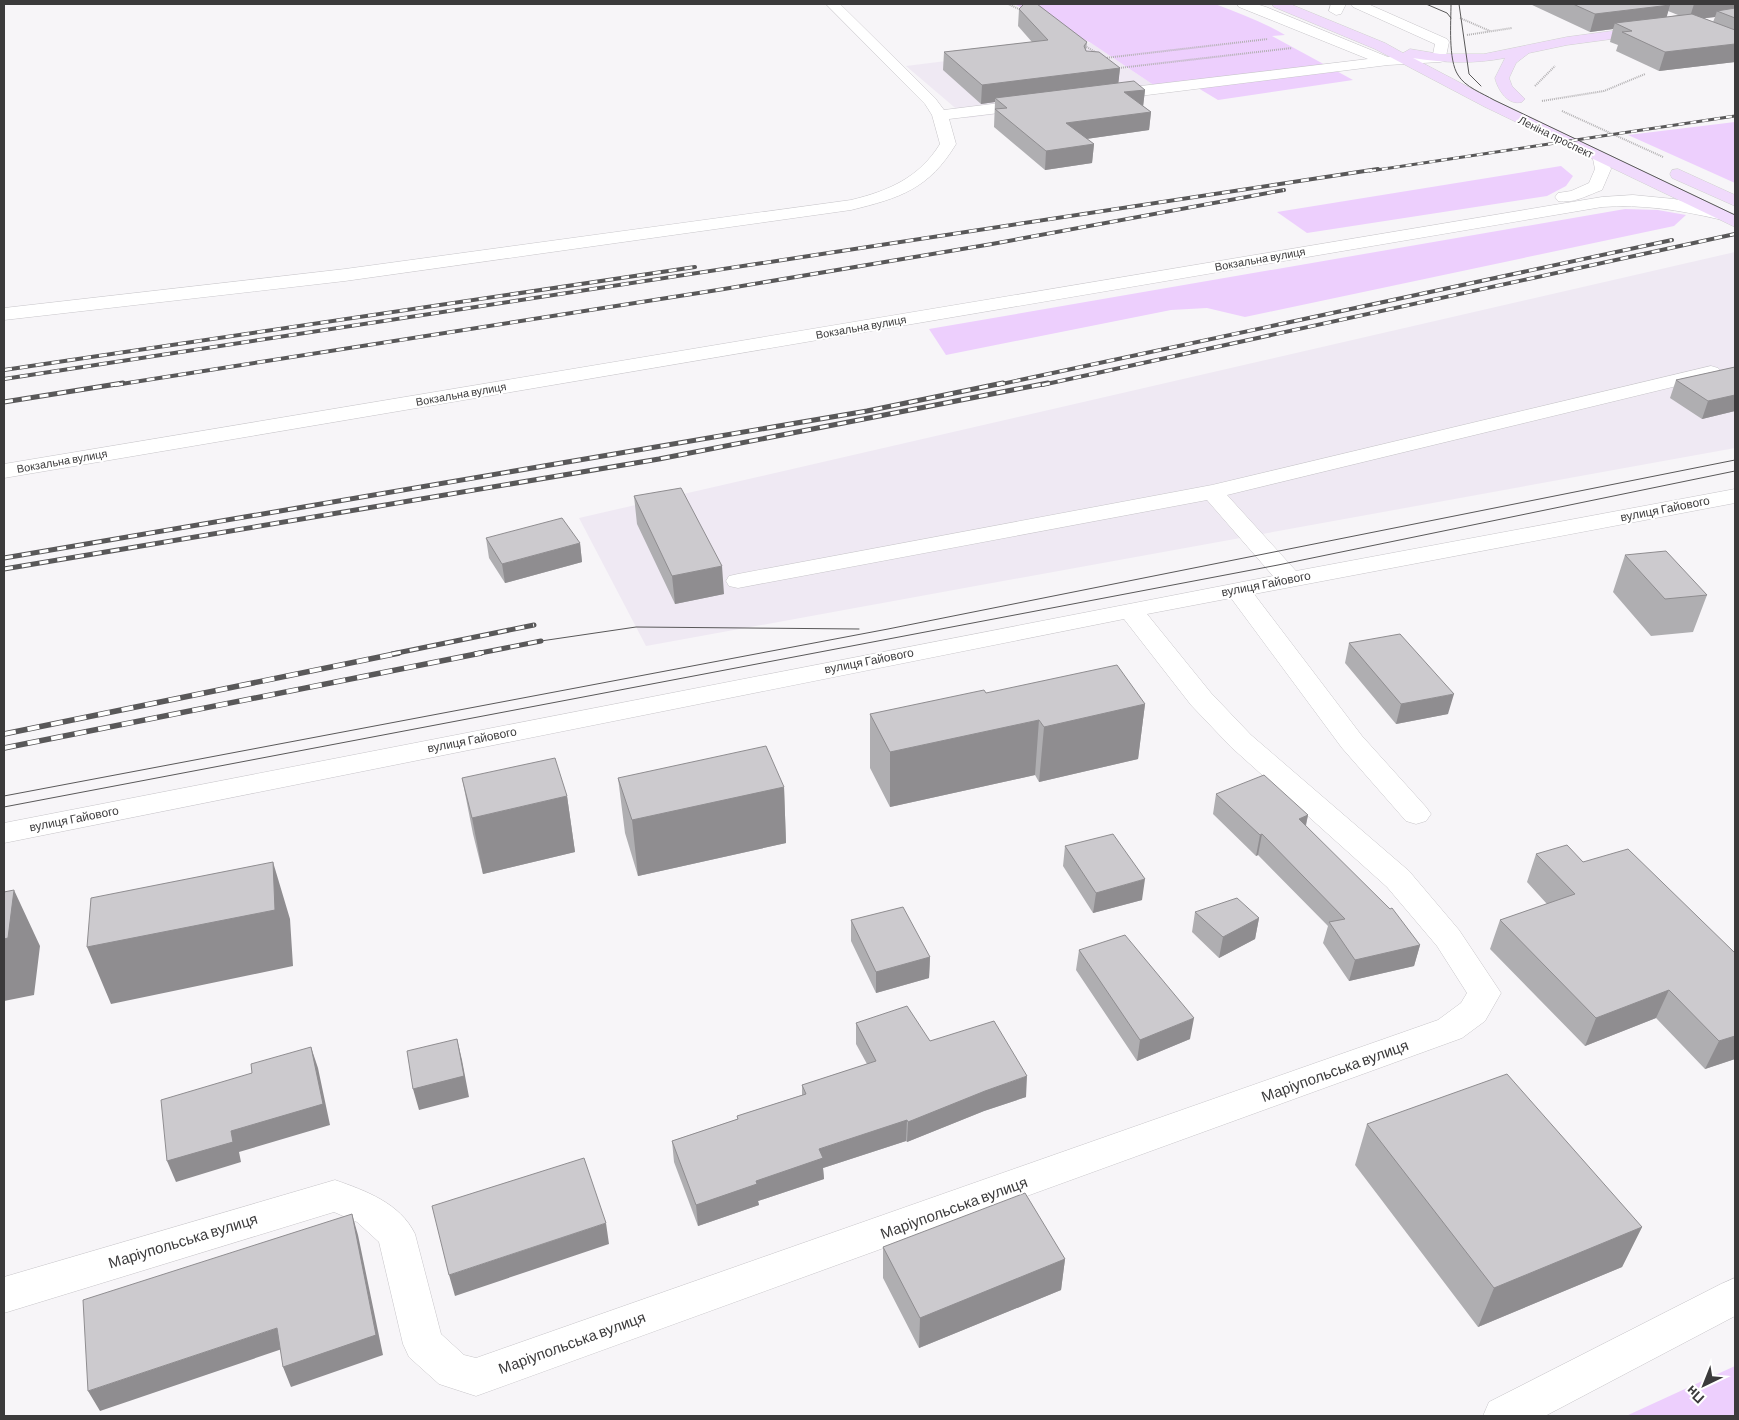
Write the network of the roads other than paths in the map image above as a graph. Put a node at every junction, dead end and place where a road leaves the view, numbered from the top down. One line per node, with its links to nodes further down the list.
1 (833, 4): 24 (street)
2 (1244, 4): 6 (street)
3 (1279, 4): 5 (main road)
4 (1361, 4): 9 (street)
5 (1293, 7): 6 (street); 11 (main road)
6 (1302, 26): 16 (street)
7 (1660, 29): 13 (main road)
8 (1380, 30): 9 (main road)
9 (1454, 41): 12 (main road); 14 (street)
10 (1406, 42): 14 (main road)
11 (1380, 46): 14 (main road); 15 (main road, Леніна проспект)
12 (1486, 47): 13 (main road); 14 (main road)
13 (1532, 47): 14 (main road); 21 (main road, Леніна проспект)
14 (1440, 58): 15 (street); 17 (main road); 18 (main road)
15 (1406, 60): 16 (street); 18 (main road, Леніна проспект)
16 (1388, 61): 18 (street); 20 (street)
17 (1469, 74)
18 (1439, 76): 25 (main road, Леніна проспект)
19 (1485, 82): 21 (main road, Леніна проспект)
20 (1093, 96)
21 (1516, 100): 23 (main road, Леніна проспект)
22 (1045, 102): 24 (street)
23 (1541, 106)
24 (940, 115): 29 (street)
25 (1601, 159): 28 (main road, Леніна проспект); 31 (street, Вокзальна вулиця)
26 (1665, 163): 27 (main road)
27 (1735, 201)
28 (1727, 218): 32 (street, Вокзальна вулиця)
29 (4, 314)
30 (1711, 372): 33 (street)
31 (72, 441)
32 (4, 471)
33 (1212, 492): 35 (street); 36 (street)
34 (1735, 496): 35 (street, вулиця Гайового)
35 (1290, 580): 37 (street, вулиця Гайового)
36 (738, 581)
37 (1237, 590): 38 (street, вулиця Гайового); 39 (street)
38 (1130, 610): 40 (street, вулиця Гайового); 41 (street, Маріупольська вулиця)
39 (1416, 814)
40 (4, 833)
41 (4, 1295)
42 (1735, 1296): 43 (street)
43 (1504, 1416)

